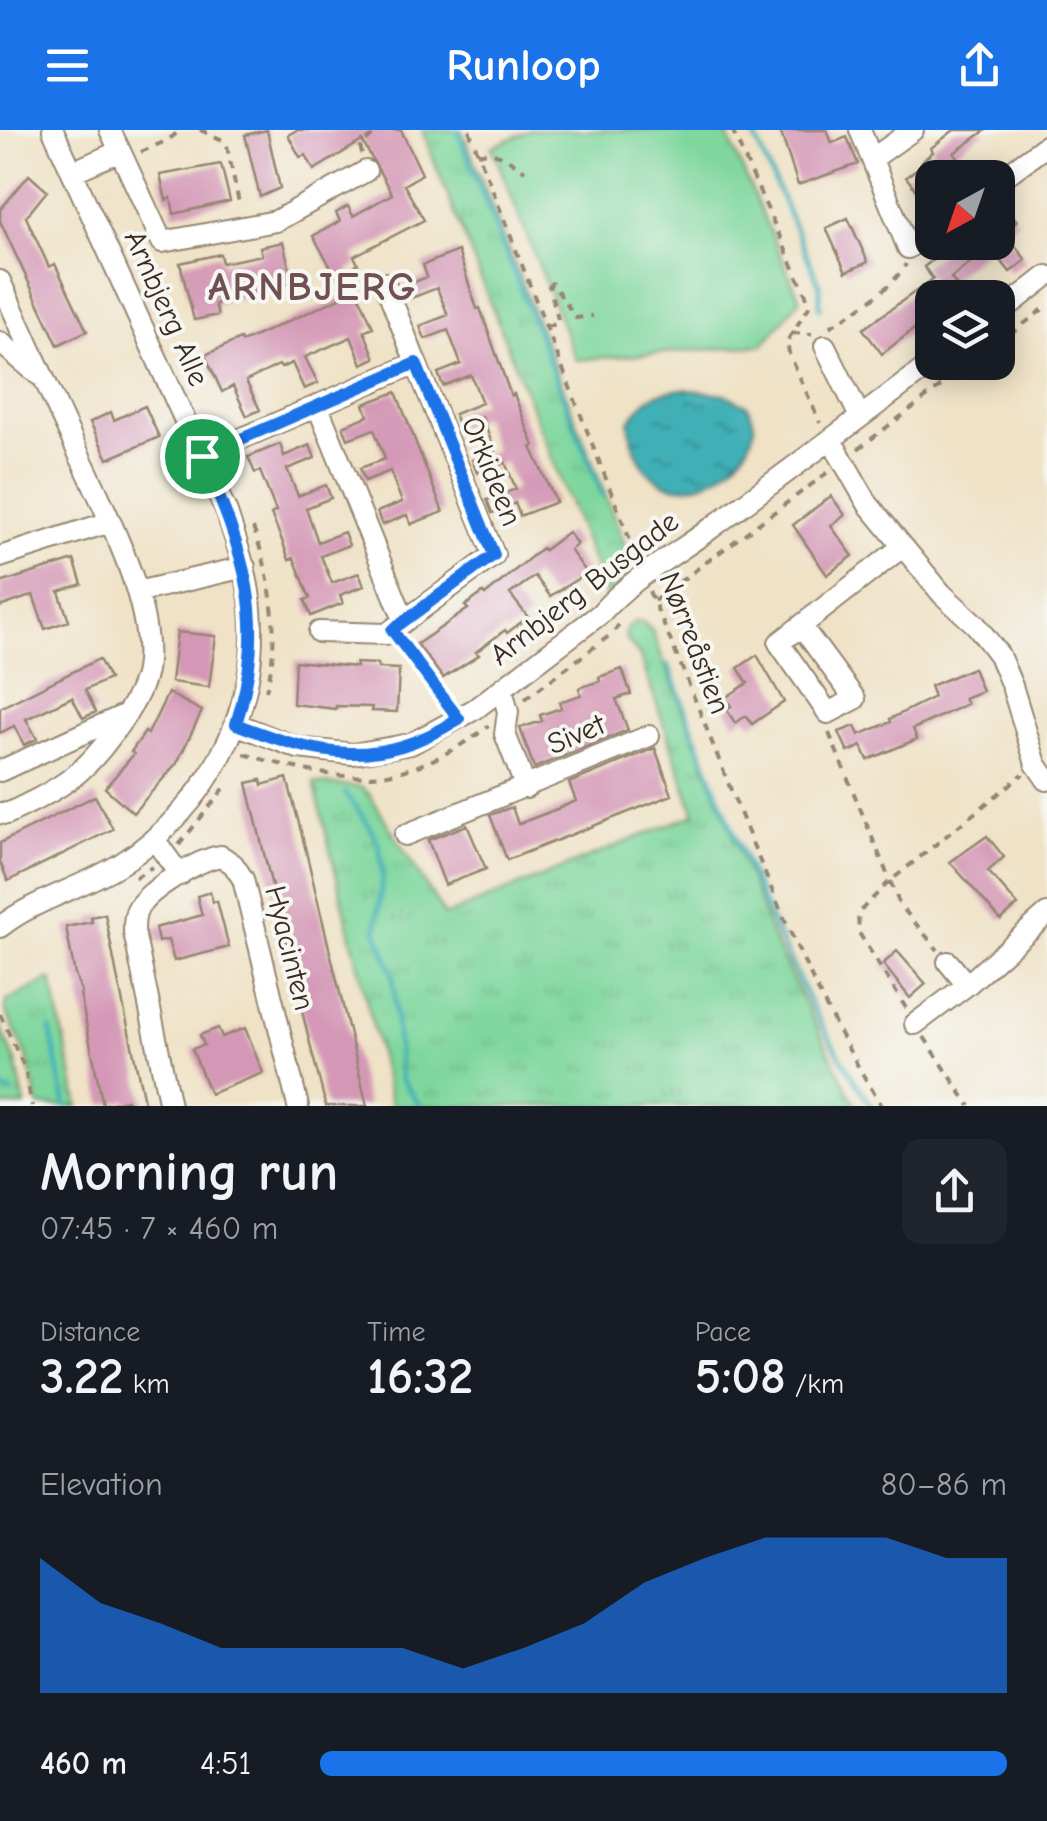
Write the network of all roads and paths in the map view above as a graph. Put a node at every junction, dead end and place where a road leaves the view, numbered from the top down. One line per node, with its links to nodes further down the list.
1 (53, 130): 19 (street, Arnbjerg Alle)
2 (110, 130): 14 (street)
3 (180, 130): 14 (path)
4 (200, 130): 11 (path)
5 (223, 130): 11 (path)
6 (369, 130): 17 (path)
7 (468, 130): 13 (path, Nørreåstien)
8 (732, 130): 31 (path)
9 (860, 130): 15 (street)
10 (913, 130): 15 (street)
11 (223, 140): 20 (path)
12 (1047, 145): 16 (street)
13 (478, 154): 18 (path); 29 (path, Nørreåstien)
14 (122, 155): 19 (street); 20 (street)
15 (872, 159): 22 (street)
16 (1015, 169)
17 (366, 171): 20 (street)
18 (525, 171)
19 (72, 172): 41 (street, Arnbjerg Alle)
20 (244, 227)
21 (915, 243): 22 (street)
22 (908, 248): 31 (path)
23 (1047, 276): 26 (street)
24 (0, 281): 36 (street)
25 (384, 283): 34 (street, Orkideen)
26 (1015, 301)
27 (1047, 306): 30 (path)
28 (593, 316): 29 (path)
29 (547, 327): 47 (path, Nørreåstien)
30 (1015, 331)
31 (792, 333): 40 (path)
32 (0, 342): 36 (street)
33 (825, 346): 39 (street)
34 (416, 363): 38 (street); 50 (street, Orkideen)
35 (915, 376): 39 (street, Arnbjerg Busgade)
36 (44, 379): 43 (street)
37 (949, 380): 42 (path)
38 (318, 408): 41 (street); 50 (street)
39 (860, 417): 40 (street, Arnbjerg Busgade)
40 (831, 440): 42 (street); 47 (street, Arnbjerg Busgade)
41 (202, 456): 46 (street, Arnbjerg Alle)
42 (845, 459): 44 (street); 49 (path)
43 (110, 522): 45 (street); 48 (street)
44 (902, 546): 51 (street); 60 (street)
45 (0, 558)
46 (245, 566): 48 (street); 57 (street, Arnbjerg Alle)
47 (644, 574): 49 (path, Nørreåstien); 53 (street, Arnbjerg Busgade)
48 (137, 592): 55 (street)
49 (654, 601): 76 (path, Nørreåstien)
50 (398, 625): 52 (street); 56 (path)
51 (801, 626): 54 (street); 54 (street)
52 (319, 632)
53 (502, 689): 56 (street, Arnbjerg Busgade); 61 (street, Sivet)
54 (828, 712): 66 (path)
55 (126, 714): 59 (street); 62 (street)
56 (459, 719): 57 (street, Arnbjerg Busgade)
57 (236, 724): 64 (street, Arnbjerg Alle)
58 (649, 736): 61 (street, Sivet)
59 (0, 771)
60 (1042, 772): 66 (path)
61 (526, 788): 63 (street, Sivet)
62 (0, 814)
63 (405, 835)
64 (154, 839): 65 (street); 68 (street, Arnbjerg Alle)
65 (180, 875): 74 (street, Hyacinten); 75 (street, Hyacinten)
66 (888, 882): 69 (path); 72 (path)
67 (1047, 914): 70 (street)
68 (0, 928)
69 (948, 962): 70 (street)
70 (966, 985): 72 (street)
71 (0, 1014): 73 (path)
72 (915, 1024): 77 (path)
73 (32, 1106)
74 (170, 1106)
75 (298, 1106)
76 (882, 1106)
77 (970, 1106)

